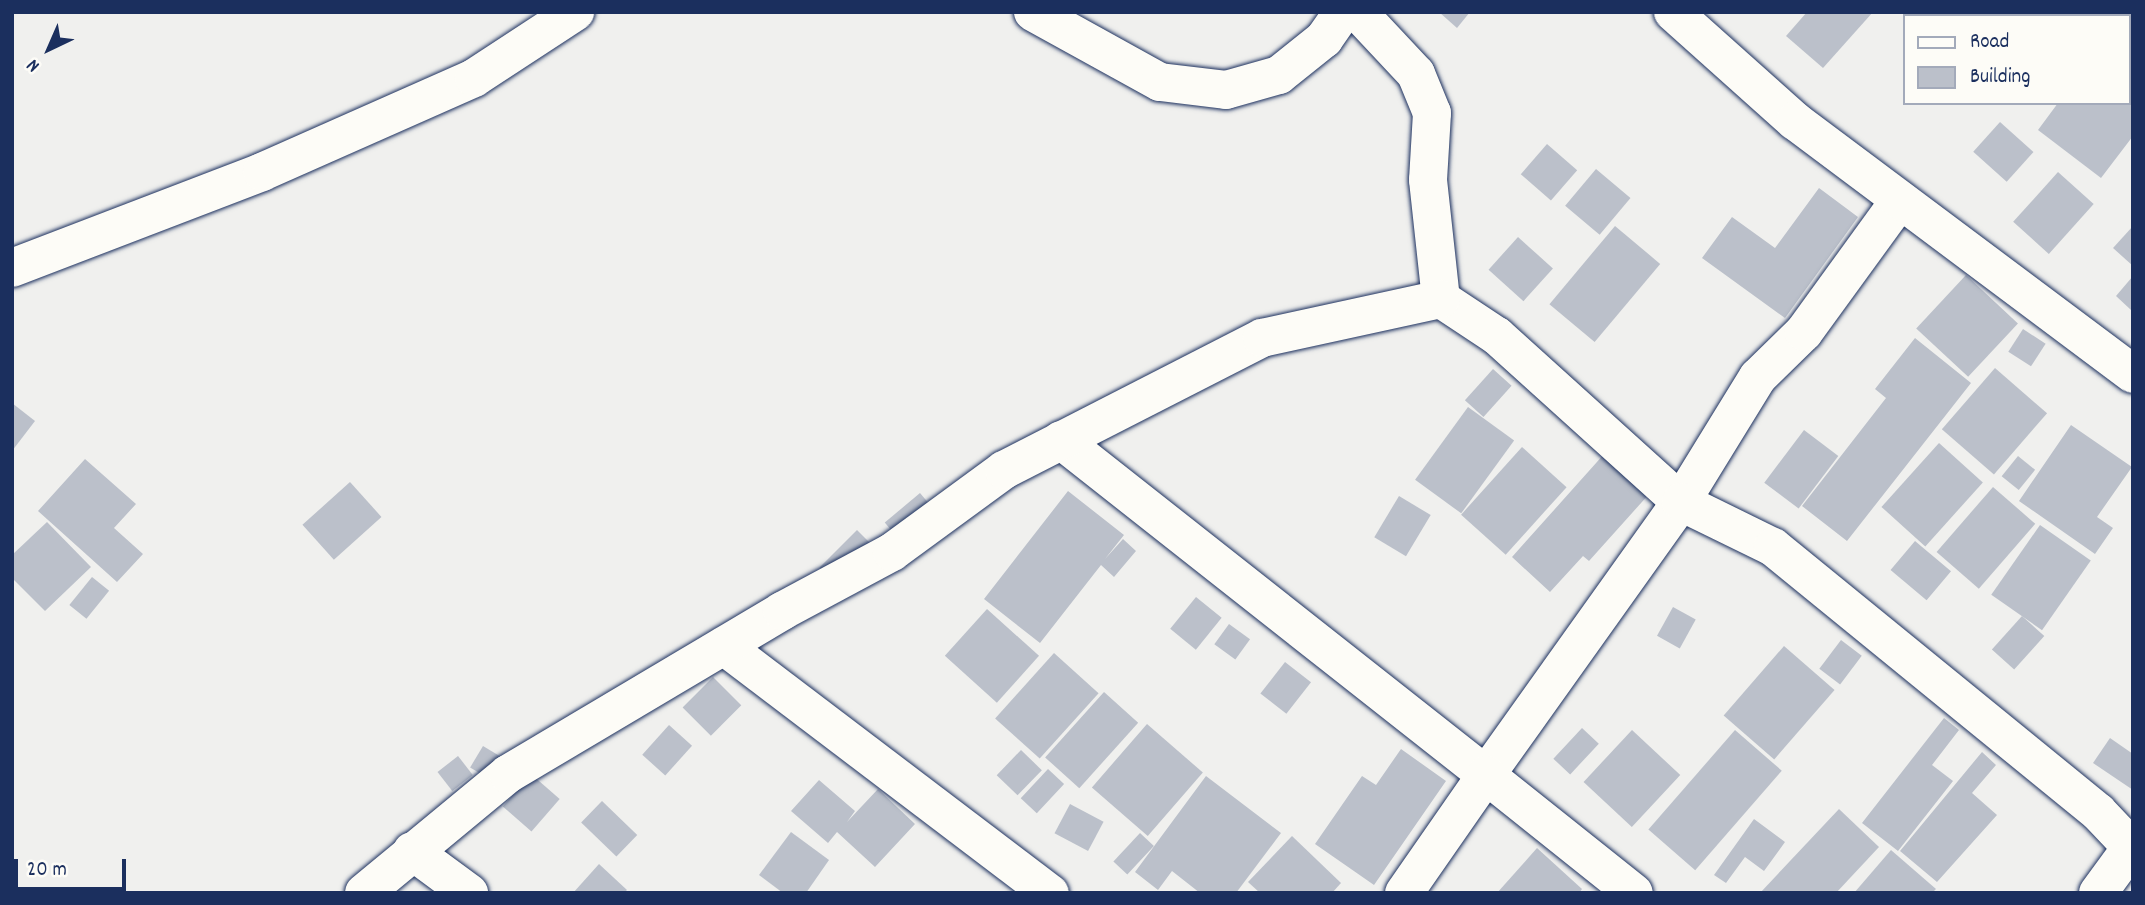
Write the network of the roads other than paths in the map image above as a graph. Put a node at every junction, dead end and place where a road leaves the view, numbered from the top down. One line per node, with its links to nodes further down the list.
1 (575, 12): 7 (street)
2 (1032, 12): 3 (street)
3 (1343, 12)
4 (1358, 12): 8 (street)
5 (1673, 12): 6 (street)
6 (1900, 200): 9 (street); 11 (street)
7 (12, 268)
8 (1441, 299): 10 (street); 11 (street)
9 (2133, 374)
10 (1061, 440): 12 (street); 13 (street)
11 (1681, 502): 13 (street); 14 (street)
12 (724, 646): 15 (street); 18 (street)
13 (1486, 775): 19 (street); 20 (street)
14 (2132, 847): 21 (street)
15 (412, 851): 16 (street); 17 (street)
16 (364, 893)
17 (469, 893)
18 (1050, 893)
19 (1404, 893)
20 (1634, 893)
21 (2098, 893)

